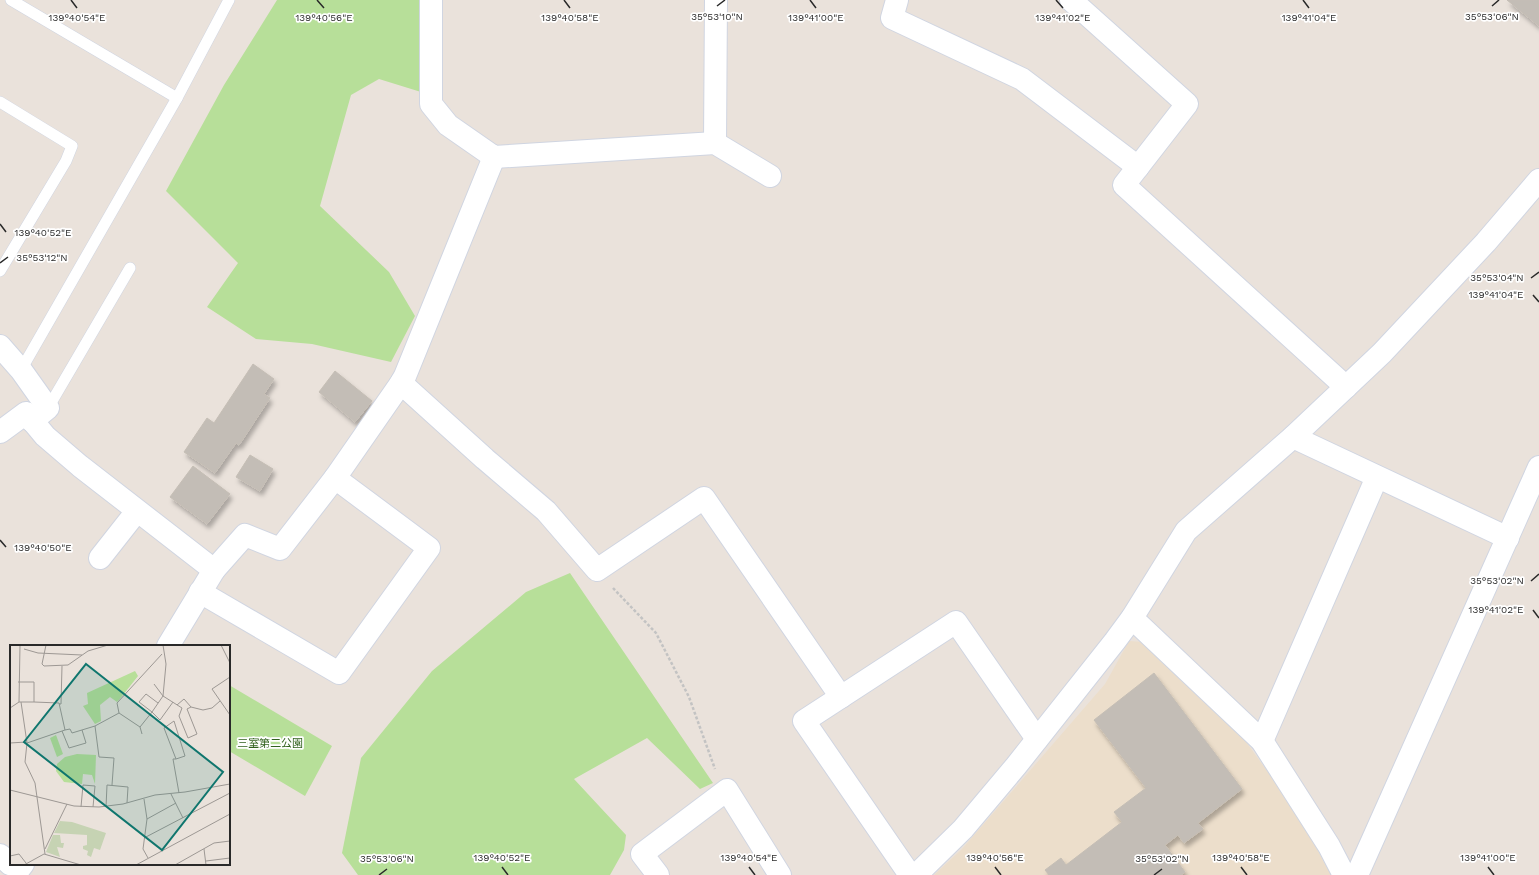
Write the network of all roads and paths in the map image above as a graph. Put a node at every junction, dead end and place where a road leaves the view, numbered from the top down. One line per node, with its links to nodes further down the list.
1 (11, 0): 7 (lane)
2 (230, 0): 7 (lane)
3 (431, 0): 10 (street)
4 (716, 0): 9 (street)
5 (897, 0): 11 (street)
6 (1071, 0): 11 (street)
7 (177, 98): 17 (lane)
8 (0, 102): 15 (lane)
9 (715, 143): 10 (street); 12 (street)
10 (494, 157): 18 (street)
11 (1138, 167): 19 (street)
12 (770, 176)
13 (1539, 180): 19 (street)
14 (130, 268): 20 (lane)
15 (0, 271)
16 (0, 346): 17 (street)
17 (21, 370): 20 (street)
18 (400, 383): 25 (street); 30 (street)
19 (1346, 387): 22 (street)
20 (40, 414): 21 (street); 26 (street)
21 (0, 432)
22 (1293, 437): 24 (street); 32 (street)
23 (1539, 467): 27 (street)
24 (1377, 477): 27 (street); 36 (street)
25 (335, 478): 29 (street); 31 (street)
26 (137, 511): 28 (street); 29 (street)
27 (1508, 538): 43 (street)
28 (100, 558)
29 (214, 570): 31 (street)
30 (597, 570): 34 (street); 37 (path)
31 (200, 592): 33 (street)
32 (1132, 618): 35 (street); 36 (street)
33 (169, 645)
34 (841, 697): 35 (street); 40 (street)
35 (1037, 739): 41 (street)
36 (1262, 741): 42 (street)
37 (728, 790): 38 (street); 39 (street)
38 (658, 875)
39 (780, 875)
40 (910, 875)
41 (916, 875)
42 (1344, 875)
43 (1357, 875)

